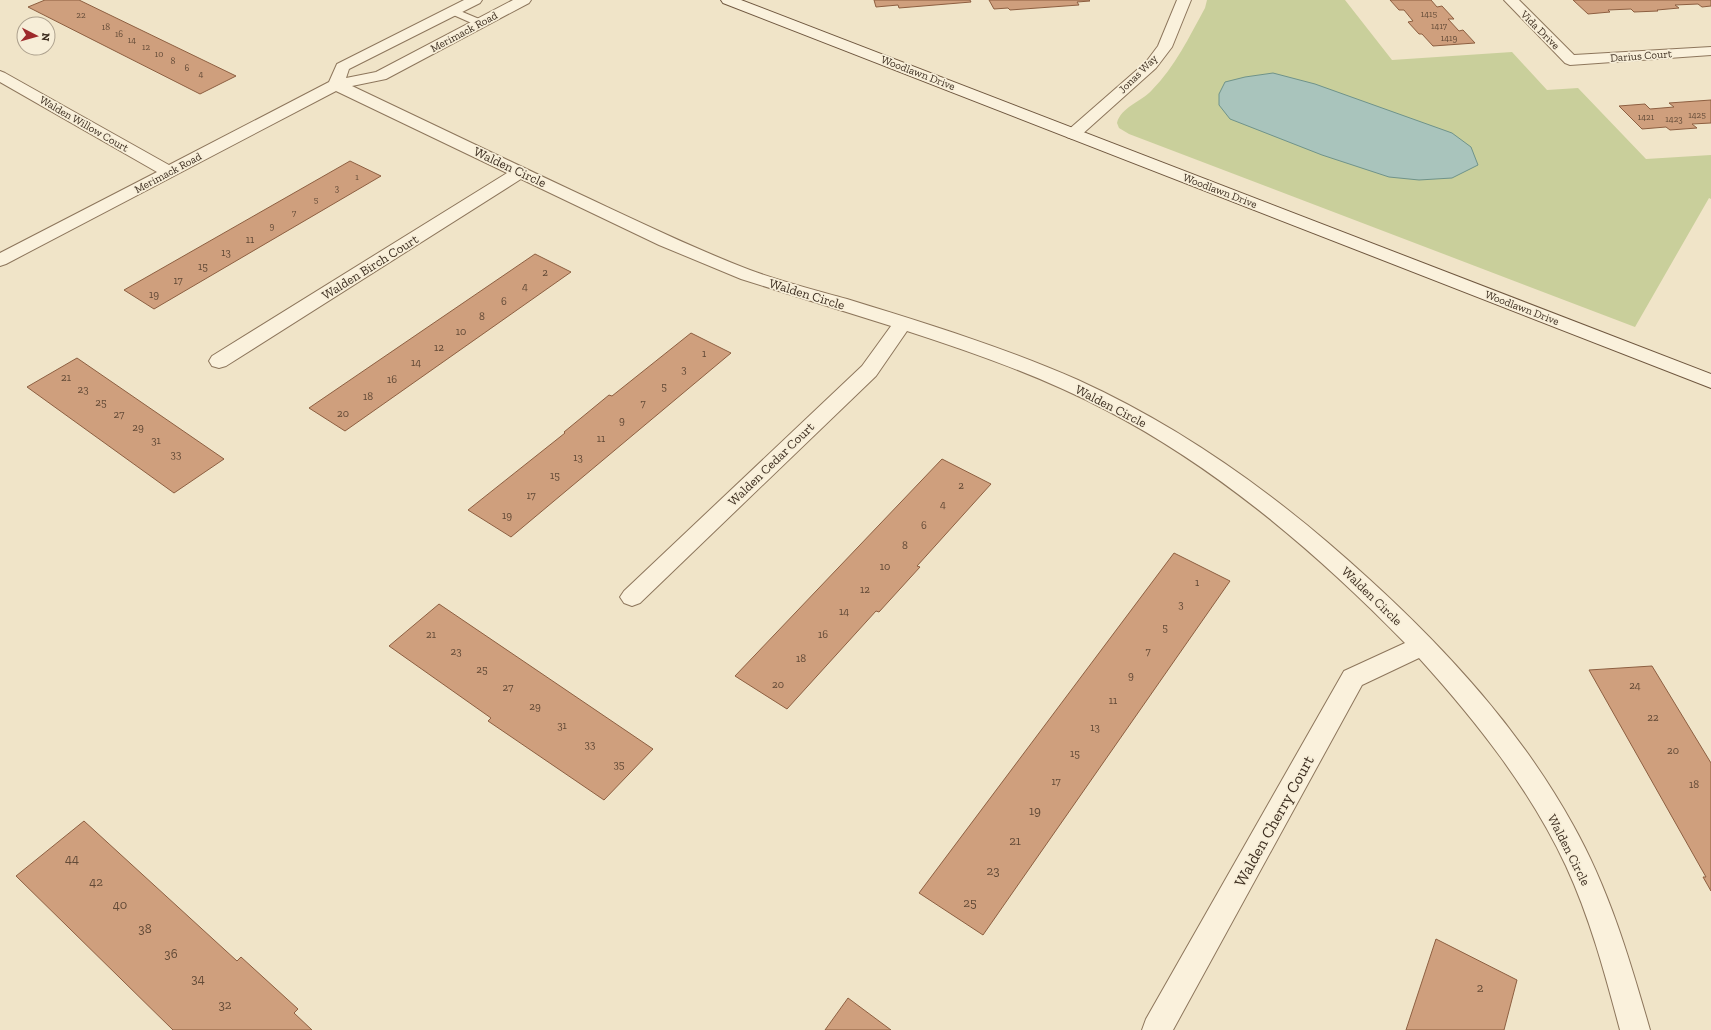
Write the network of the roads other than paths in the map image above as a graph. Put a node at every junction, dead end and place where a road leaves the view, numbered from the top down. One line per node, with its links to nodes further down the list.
1 (475, 0): 6 (street, Merimack Road)
2 (524, 0): 7 (street, Merimack Road)
3 (728, 0): 12 (street, Woodlawn Drive)
4 (1184, 0): 12 (street, Jonas Way)
5 (1510, 0): 9 (street, Vida Drive)
6 (453, 11): 7 (lane); 11 (street, Merimack Road)
7 (480, 23): 11 (street, Merimack Road)
8 (1711, 51): 9 (street, Darius Court)
9 (1570, 60)
10 (0, 76): 13 (street, Walden Willow Court)
11 (336, 85): 13 (street, Merimack Road); 14 (street, Walden Circle)
12 (1073, 134): 18 (street, Woodlawn Drive)
13 (168, 172): 15 (street, Merimack Road)
14 (520, 172): 16 (street, Walden Circle); 17 (street, Walden Birch Court)
15 (0, 260)
16 (902, 324): 19 (street, Walden Cedar Court); 20 (street, Walden Circle)
17 (219, 361)
18 (1711, 381)
19 (632, 597)
20 (1422, 646): 21 (street, Walden Cherry Court); 22 (street, Walden Circle)
21 (1157, 1030)
22 (1635, 1030)

